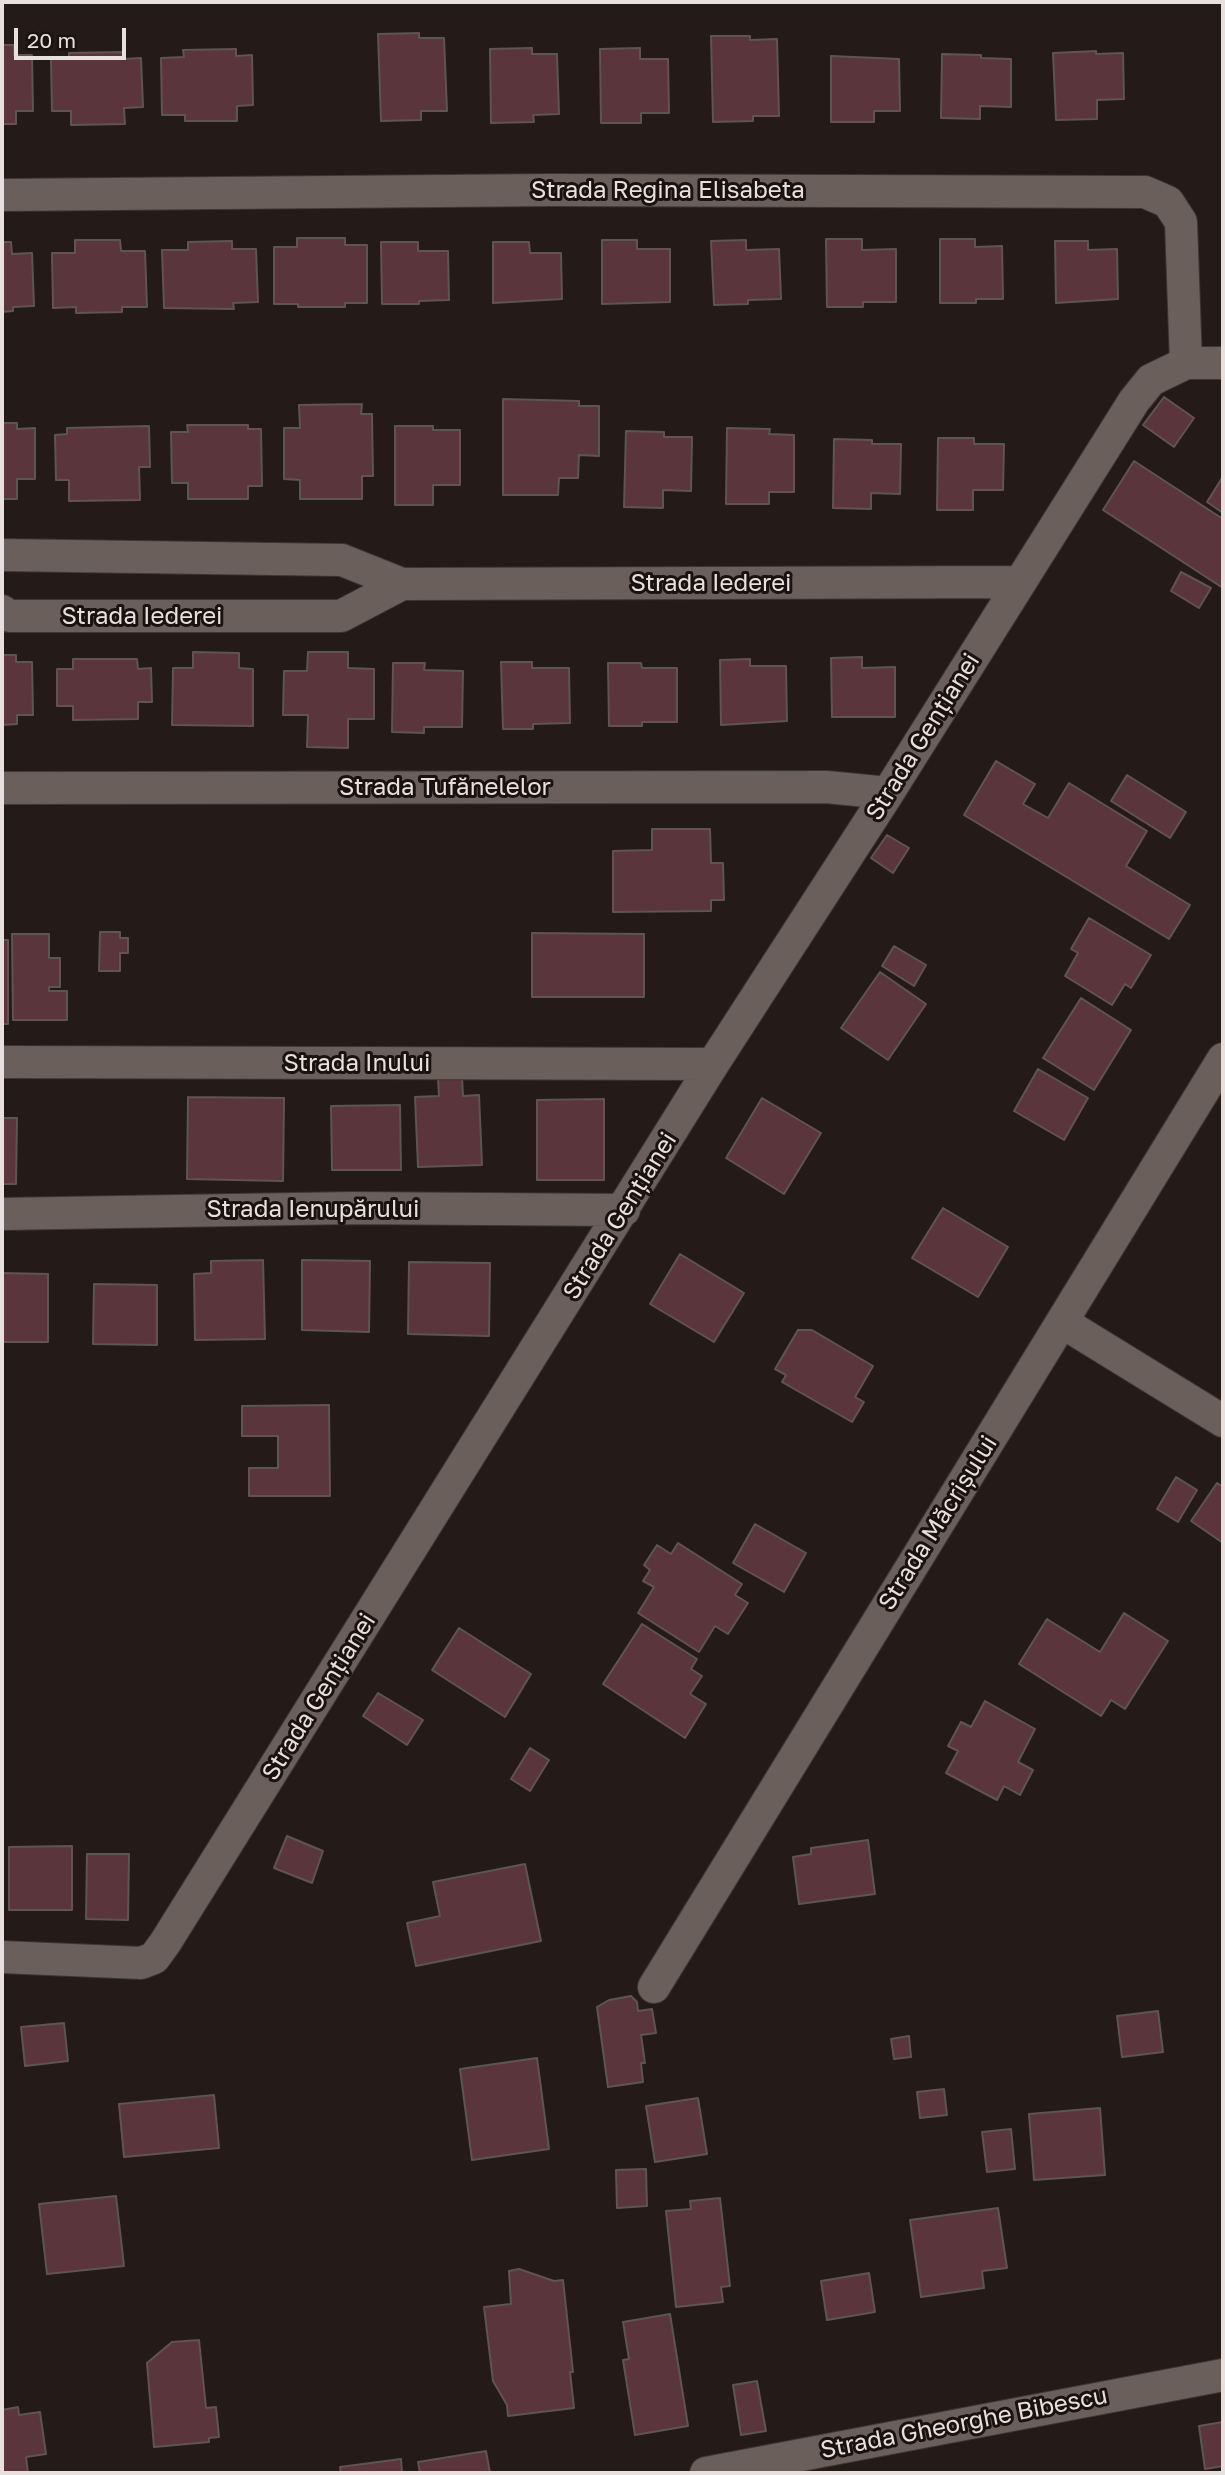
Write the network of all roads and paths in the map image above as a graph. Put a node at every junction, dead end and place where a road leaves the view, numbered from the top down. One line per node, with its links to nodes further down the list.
1 (2, 195): 2 (street, Strada Regina Elisabeta)
2 (1186, 363): 3 (street); 5 (street, Strada Gențianei)
3 (1223, 363)
4 (2, 555): 6 (street, Strada Iederei)
5 (1020, 582): 6 (street, Strada Iederei); 9 (street, Strada Gențianei)
6 (402, 584): 7 (street, Strada Iederei)
7 (2, 611)
8 (2, 788): 9 (street, Strada Tufănelelor)
9 (888, 793): 12 (street, Strada Gențianei)
10 (1223, 1059): 15 (street, Strada Măcrișului)
11 (2, 1062): 12 (street, Strada Inului)
12 (713, 1064): 13 (street, Strada Gențianei)
13 (624, 1210): 14 (street, Strada Ienupărului); 17 (street, Strada Gențianei)
14 (2, 1214)
15 (1062, 1322): 16 (street); 18 (street, Strada Măcrișului)
16 (1223, 1421)
17 (2, 1957)
18 (653, 1987)
19 (1223, 2375): 20 (street, Strada Gheorghe Bibescu)
20 (706, 2473)

